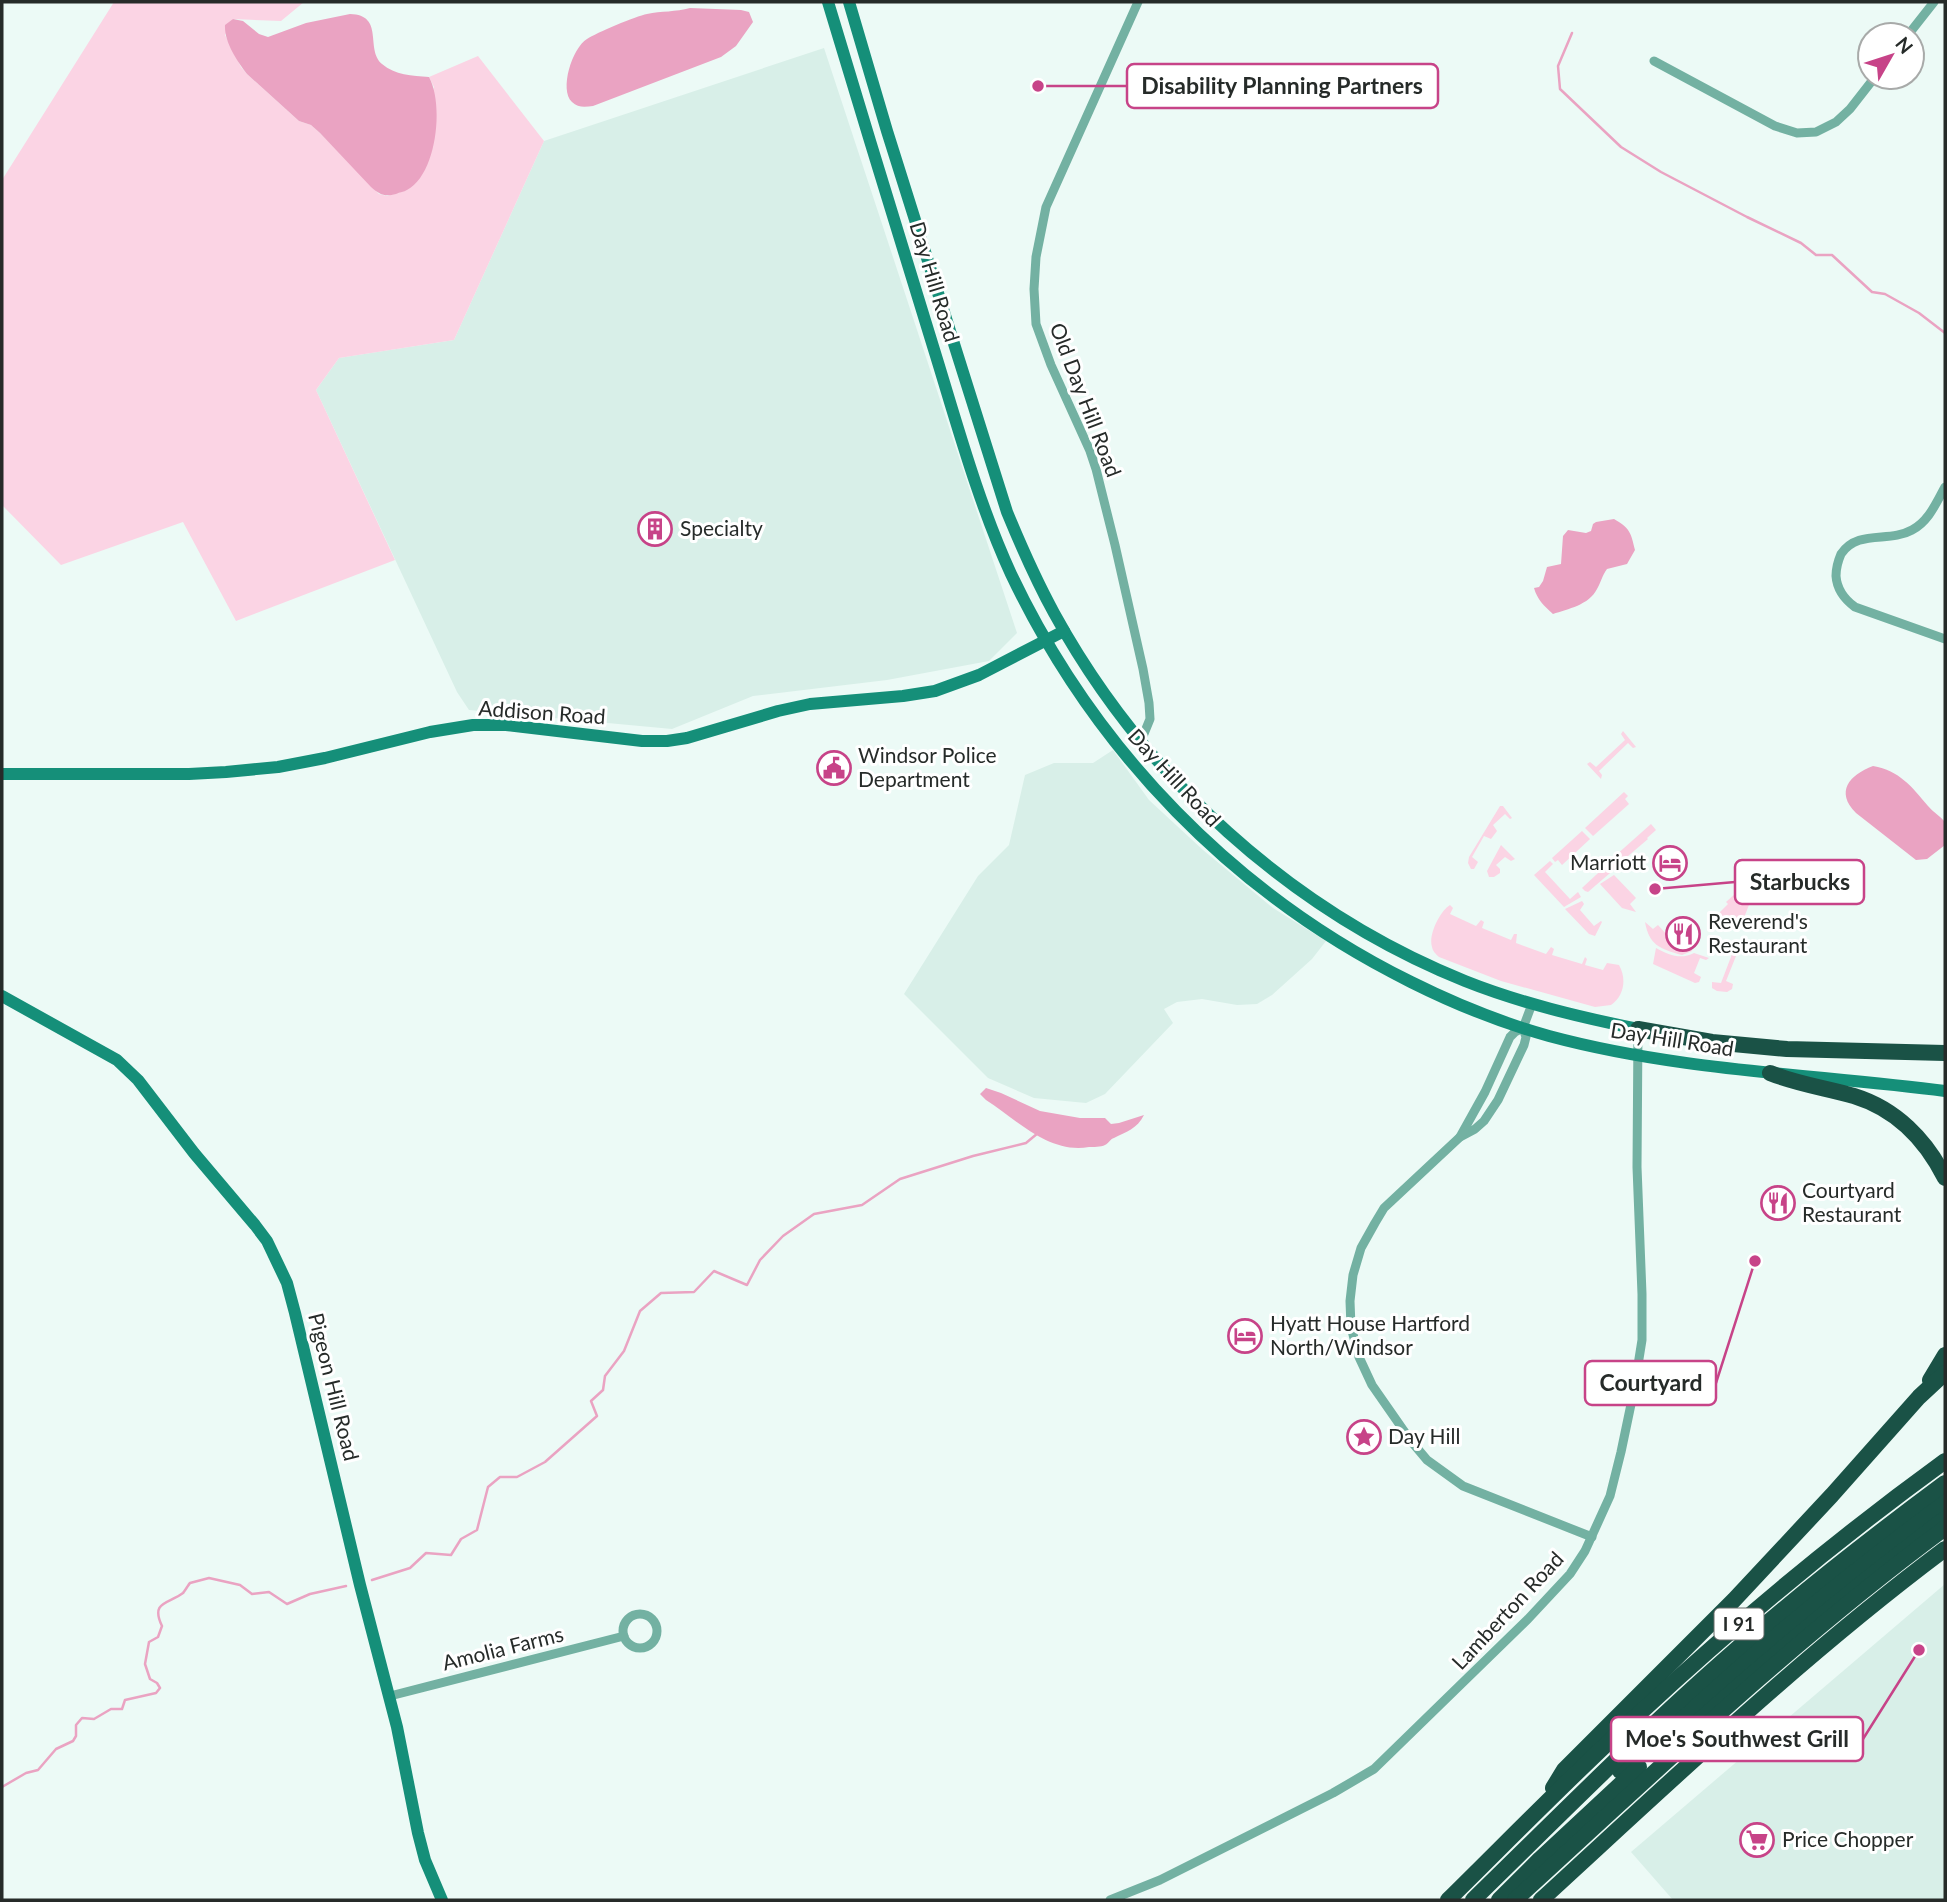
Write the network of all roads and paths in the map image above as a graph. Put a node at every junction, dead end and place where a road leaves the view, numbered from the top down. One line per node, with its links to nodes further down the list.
1 (828, 2): 7 (main road, Day Hill Road)
2 (849, 2): 6 (main road, Day Hill Road)
3 (1138, 2): 16 (street, Old Day Hill Road)
4 (1934, 2): 5 (street)
5 (1919, 21)
6 (864, 54): 7 (main road); 10 (main road, Day Hill Road)
7 (845, 60): 11 (main road, Day Hill Road)
8 (1654, 61): 9 (street)
9 (1864, 91)
10 (920, 231): 11 (main road); 13 (main road, Day Hill Road)
11 (899, 235): 15 (main road, Day Hill Road)
12 (1945, 487): 14 (street)
13 (1064, 631): 15 (main road, Addison Road); 16 (main road, Day Hill Road)
14 (1945, 639)
15 (1046, 642): 17 (main road, Addison Road); 19 (main road, Day Hill Road)
16 (1141, 741): 18 (main road, Day Hill Road)
17 (2, 774)
18 (1226, 831): 19 (main road); 20 (main road, Day Hill Road)
19 (1212, 847): 21 (main road, Day Hill Road)
20 (1315, 901): 21 (main road); 23 (main road, Day Hill Road)
21 (1305, 920): 24 (main road, Day Hill Road)
22 (2, 996): 43 (main road, Pigeon Hill Road)
23 (1532, 1004): 24 (street); 25 (main road, Day Hill Road)
24 (1523, 1028): 27 (main road, Day Hill Road); 30 (street); 30 (street)
25 (1638, 1029): 26 (highway); 27 (street, Lamberton Road)
26 (1945, 1053)
27 (1638, 1056): 28 (main road, Day Hill Road); 40 (street, Lamberton Road)
28 (1770, 1073): 29 (main road, Day Hill Road); 31 (highway)
29 (1945, 1091)
30 (1460, 1137): 40 (street)
31 (1945, 1178)
32 (1945, 1355): 34 (highway)
33 (1945, 1373): 34 (highway)
34 (1919, 1396): 44 (highway)
35 (1945, 1461): 44 (highway, I 91)
36 (1945, 1483): 48 (highway)
37 (1945, 1499): 49 (highway)
38 (1945, 1514): 50 (highway)
39 (1945, 1528): 51 (highway)
40 (1592, 1537): 46 (street, Lamberton Road)
41 (1945, 1549): 52 (highway)
42 (624, 1636): 43 (street, Amolia Farms)
43 (390, 1696): 45 (main road, Pigeon Hill Road)
44 (1547, 1803): 47 (highway, I 91)
45 (442, 1900)
46 (1110, 1900)
47 (1448, 1900)
48 (1473, 1900)
49 (1481, 1900)
50 (1499, 1900)
51 (1515, 1900)
52 (1541, 1900)

